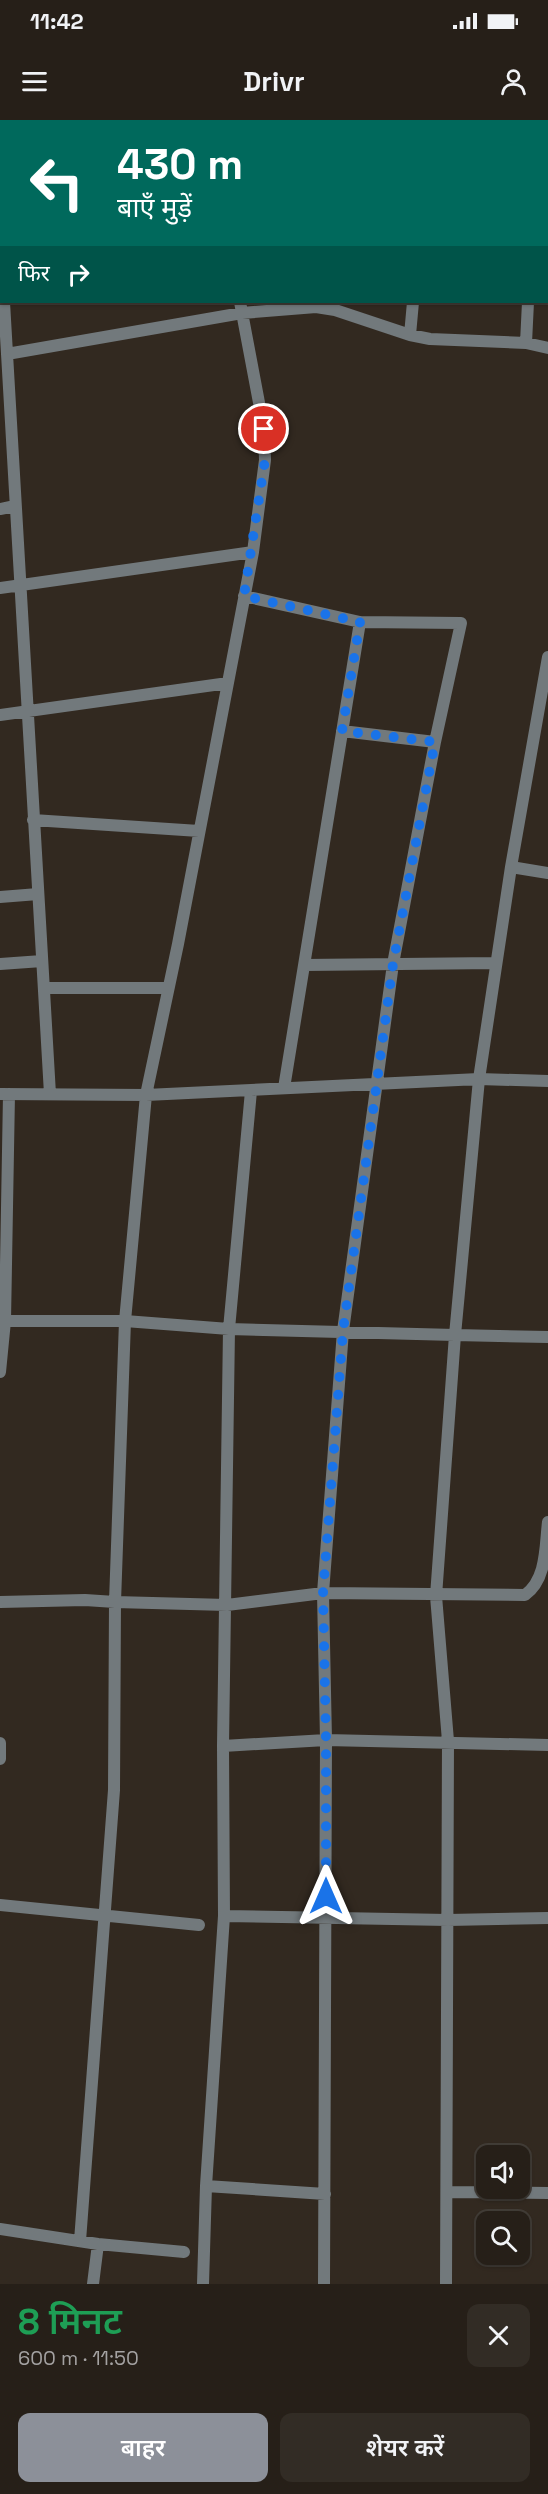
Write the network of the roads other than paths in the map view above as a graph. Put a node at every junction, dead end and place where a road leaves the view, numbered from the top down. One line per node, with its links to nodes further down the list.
1 (4, 303): 9 (street)
2 (412, 303): 6 (street)
3 (528, 303): 7 (street)
4 (316, 304): 5 (street); 6 (street)
5 (241, 307): 9 (street); 12 (street)
6 (410, 335): 7 (street)
7 (526, 343): 8 (street)
8 (548, 348)
9 (7, 354): 10 (street)
10 (15, 506): 11 (street); 13 (street)
11 (0, 509)
12 (253, 552): 13 (street); 15 (street)
13 (19, 584): 14 (street); 20 (street)
14 (0, 588)
15 (244, 596): 16 (street); 19 (street)
16 (360, 622): 22 (street); 23 (street)
17 (548, 657): 18 (street)
18 (546, 682): 26 (street)
19 (228, 683): 20 (street); 25 (street)
20 (27, 711): 21 (street); 24 (street)
21 (0, 715)
22 (342, 731): 23 (street); 34 (street)
23 (435, 742): 33 (street)
24 (33, 820): 25 (street); 28 (street)
25 (199, 831): 36 (street)
26 (510, 867): 27 (street); 31 (street)
27 (548, 873)
28 (38, 894): 29 (street); 30 (street)
29 (0, 897)
30 (42, 961): 32 (street); 35 (street)
31 (496, 963): 33 (street); 37 (street)
32 (0, 964)
33 (393, 964): 34 (street); 39 (street)
34 (304, 965): 40 (street)
35 (44, 988): 36 (street); 43 (street)
36 (168, 988): 44 (street)
37 (479, 1079): 38 (street); 39 (street); 49 (street)
38 (548, 1081)
39 (376, 1084): 40 (street); 48 (street)
40 (284, 1088): 41 (street)
41 (251, 1091): 44 (street); 47 (street)
42 (5, 1094): 43 (street); 45 (street)
43 (50, 1094): 44 (street)
44 (146, 1095): 46 (street)
45 (2, 1321): 46 (street); 51 (street)
46 (125, 1321): 47 (street); 56 (street)
47 (229, 1329): 48 (street); 57 (street)
48 (343, 1331): 49 (street); 53 (street)
49 (455, 1335): 50 (street); 54 (street)
50 (548, 1337)
51 (0, 1372)
52 (548, 1522): 54 (street)
53 (323, 1593): 54 (street); 57 (street); 58 (street)
54 (436, 1596): 59 (street)
55 (0, 1602): 56 (street)
56 (115, 1602): 57 (street); 65 (street)
57 (227, 1605): 62 (street)
58 (326, 1740): 59 (street); 62 (street); 67 (street)
59 (448, 1741): 61 (street); 69 (street)
60 (0, 1743): 63 (street)
61 (548, 1745)
62 (224, 1746): 66 (street)
63 (0, 1759)
64 (0, 1905): 65 (street)
65 (105, 1915): 70 (street); 76 (street)
66 (224, 1916): 67 (street); 71 (street)
67 (326, 1918): 69 (street); 74 (street)
68 (548, 1918): 69 (street)
69 (448, 1920): 72 (street)
70 (199, 1925)
71 (206, 2186): 74 (street); 80 (street)
72 (447, 2192): 73 (street); 82 (street)
73 (548, 2193)
74 (325, 2194): 81 (street)
75 (0, 2229): 76 (street)
76 (80, 2241): 77 (street)
77 (98, 2244): 78 (street); 79 (street)
78 (183, 2252)
79 (93, 2284)
80 (203, 2284)
81 (324, 2284)
82 (446, 2284)

